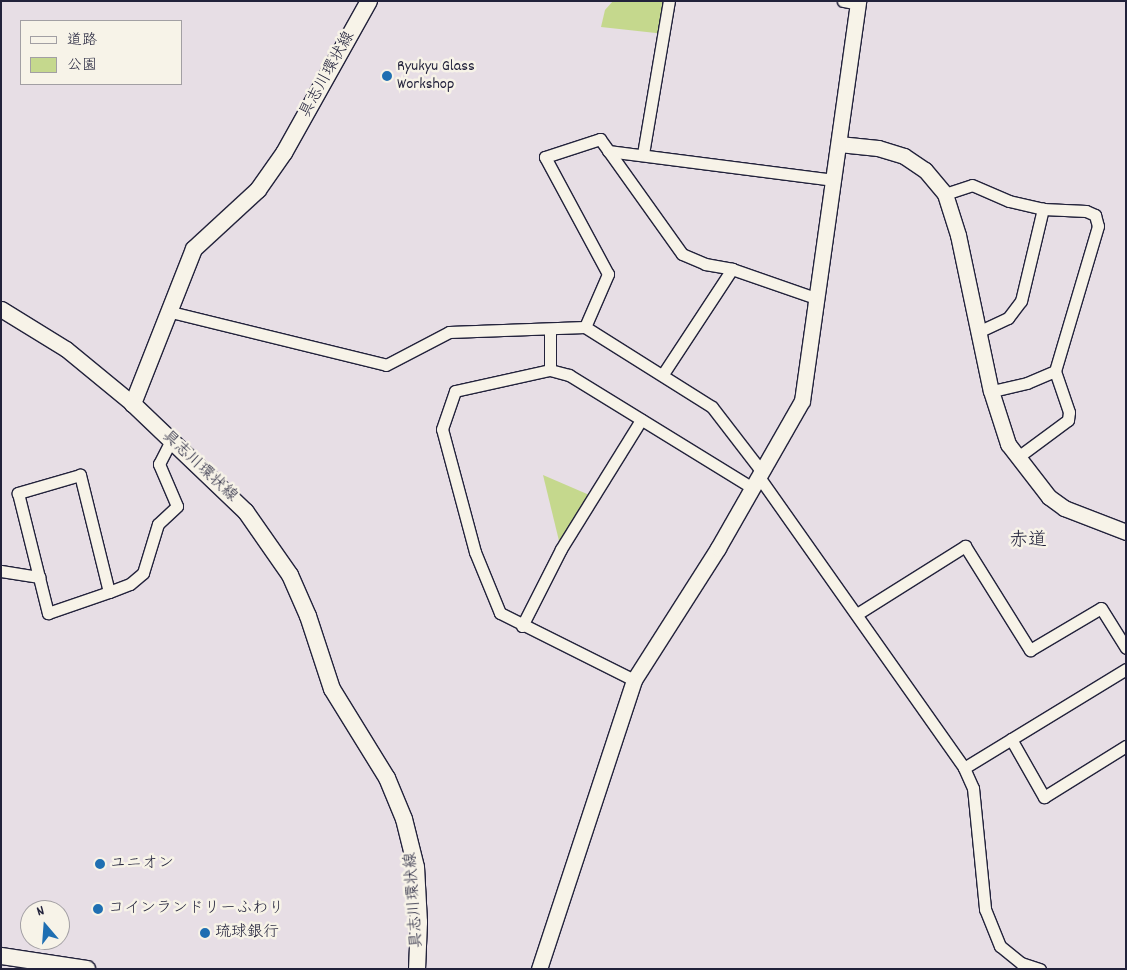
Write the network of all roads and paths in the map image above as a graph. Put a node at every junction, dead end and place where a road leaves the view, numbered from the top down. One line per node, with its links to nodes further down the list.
1 (369, 1): 14 (main road, 具志川環状線)
2 (669, 1): 7 (street)
3 (843, 1): 4 (street)
4 (858, 3): 5 (street)
5 (839, 144): 8 (street); 9 (street)
6 (608, 151): 7 (street); 11 (street); 15 (street)
7 (643, 154): 8 (street)
8 (834, 180): 12 (street)
9 (945, 194): 10 (street); 17 (street)
10 (1043, 209): 17 (street); 19 (street)
11 (732, 269): 12 (street); 20 (street)
12 (818, 299): 26 (street)
13 (1, 309): 22 (street)
14 (171, 312): 16 (street); 22 (main road, 具志川環状線)
15 (585, 327): 16 (street); 20 (street)
16 (550, 330): 18 (street)
17 (978, 332): 21 (street)
18 (550, 370): 23 (street); 32 (street)
19 (1055, 371): 21 (street); 25 (street)
20 (663, 374): 26 (street)
21 (991, 390): 25 (street)
22 (133, 404): 24 (main road, 具志川環状線)
23 (641, 420): 26 (street); 32 (street)
24 (171, 440): 30 (street); 41 (main road, 具志川環状線)
25 (1018, 457): 27 (street)
26 (758, 479): 31 (street); 35 (street)
27 (1126, 532)
28 (1, 571): 29 (street)
29 (40, 577): 30 (street); 30 (street)
30 (109, 592)
31 (857, 614): 33 (street); 38 (street)
32 (522, 626): 35 (street)
33 (1126, 648)
34 (1126, 669): 36 (street)
35 (634, 680): 42 (street)
36 (1011, 739): 37 (street); 38 (street)
37 (1126, 746)
38 (964, 768): 43 (street)
39 (1, 956): 40 (main road)
40 (87, 969)
41 (417, 969)
42 (539, 969)
43 (1040, 969)

